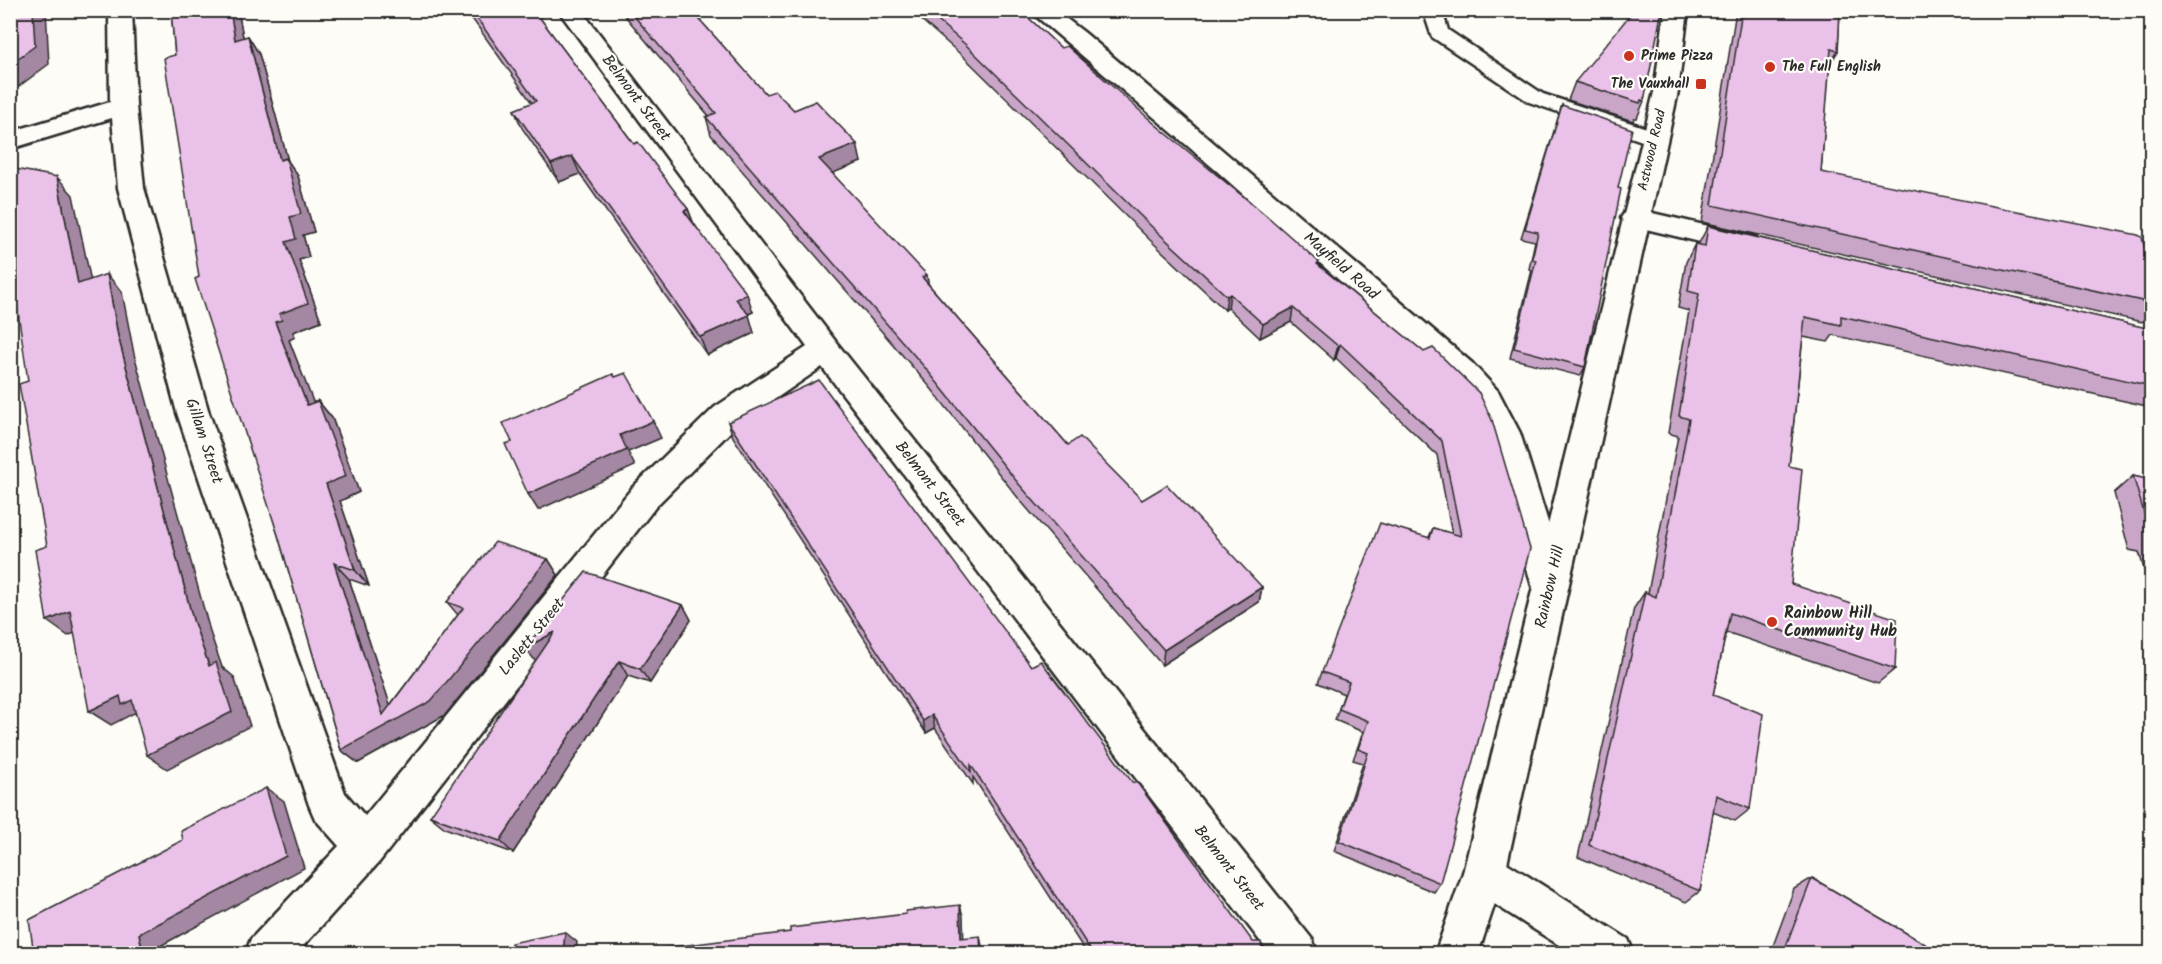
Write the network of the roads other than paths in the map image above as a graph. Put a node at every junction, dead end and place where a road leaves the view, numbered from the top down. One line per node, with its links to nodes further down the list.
1 (120, 10): 6 (street, Gillam Street)
2 (569, 10): 11 (street, Belmont Street)
3 (1040, 10): 12 (street, Mayfield Road)
4 (1432, 10): 7 (lane)
5 (1677, 10): 7 (street, Astwood Road)
6 (123, 106): 8 (street); 13 (street, Gillam Street)
7 (1654, 138): 9 (street, Astwood Road)
8 (10, 141)
9 (1635, 218): 10 (street); 12 (street, Rainbow Hill)
10 (1773, 250)
11 (825, 350): 13 (street, Laslett Street); 16 (street, Belmont Street)
12 (1550, 586): 14 (street, Rainbow Hill)
13 (366, 847): 15 (street, Laslett Street)
14 (1484, 873): 17 (street, Rainbow Hill); 18 (street)
15 (266, 954)
16 (1297, 954)
17 (1456, 954)
18 (1613, 954)

